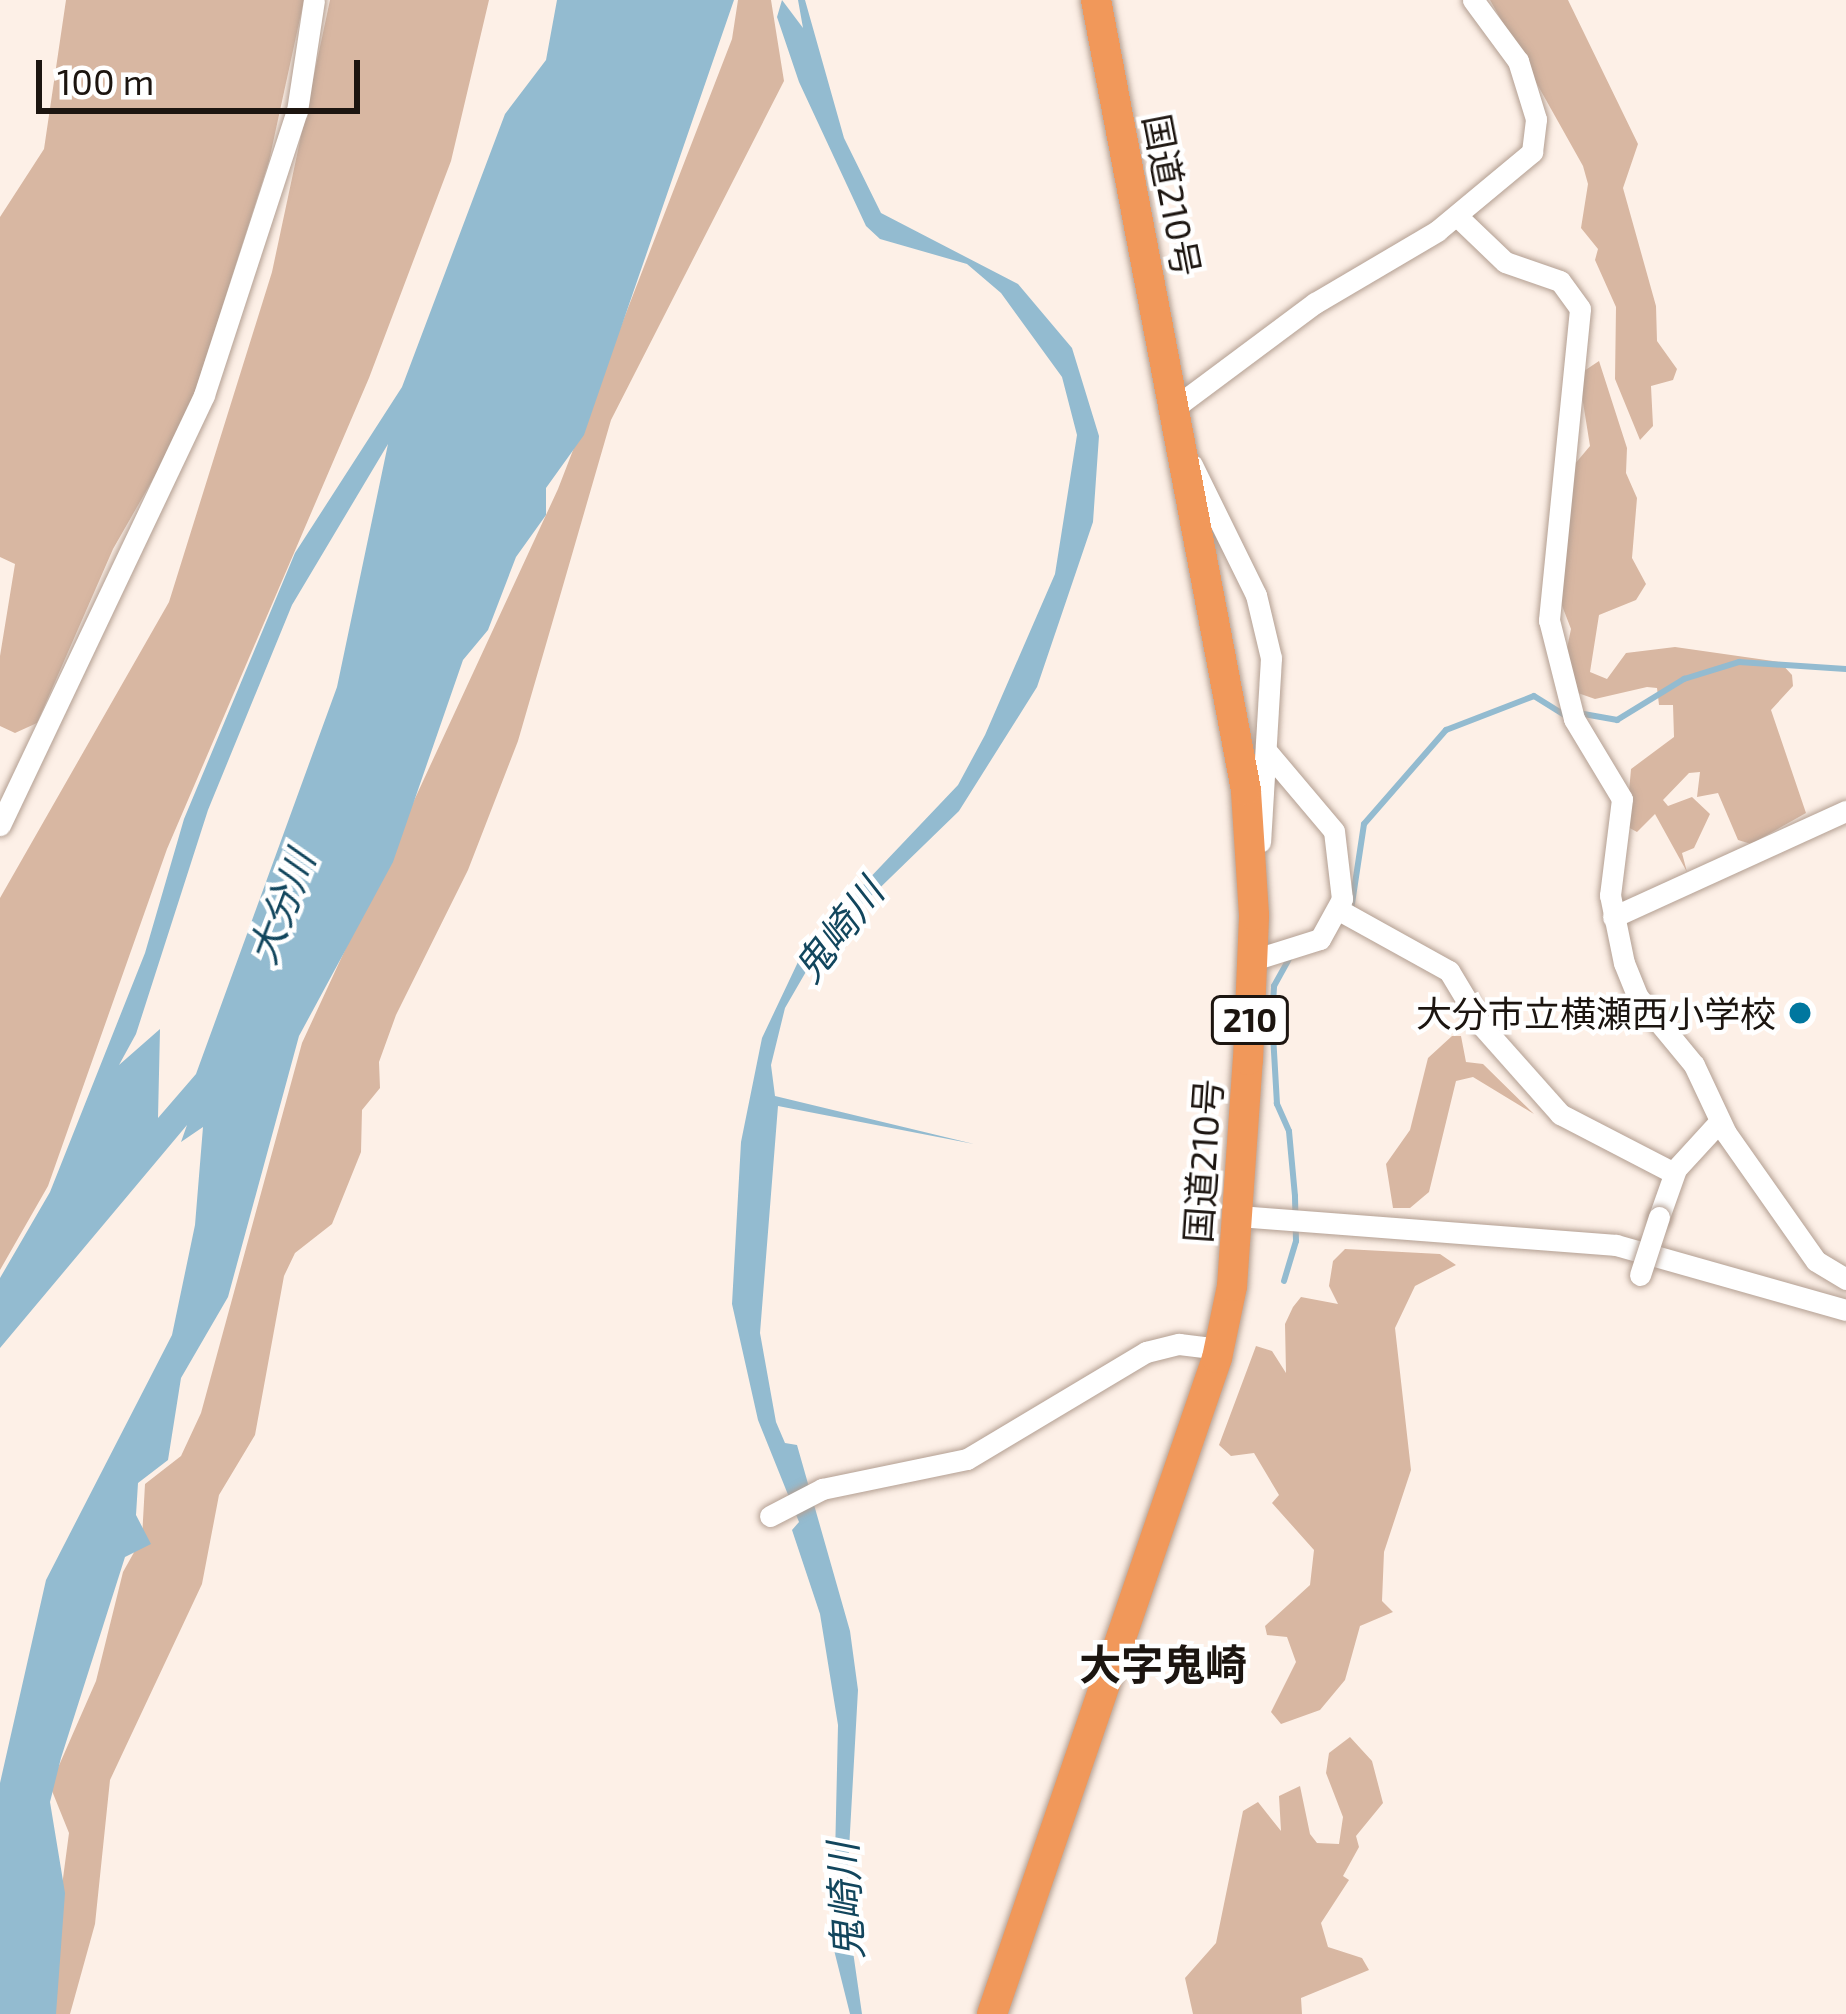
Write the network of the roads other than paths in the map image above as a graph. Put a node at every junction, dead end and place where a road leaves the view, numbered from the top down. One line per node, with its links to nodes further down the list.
1 (314, 0): 9 (street)
2 (1096, 0): 5 (highway, 国道210号 / 210)
3 (1473, 0): 4 (street)
4 (1457, 216): 5 (street); 12 (street)
5 (1174, 408): 6 (highway, 国道210号 / 210)
6 (1180, 441): 7 (street); 11 (highway, 国道210号 / 210)
7 (1268, 753): 10 (street); 11 (street)
8 (1846, 811): 12 (street)
9 (0, 825)
10 (1340, 910): 13 (street); 15 (street)
11 (1254, 914): 13 (highway, 国道210号 / 210)
12 (1613, 917): 14 (street)
13 (1253, 960): 16 (highway, 国道210号 / 210)
14 (1720, 1121): 15 (street); 18 (street)
15 (1674, 1173): 17 (street, bridge)
16 (1239, 1216): 19 (street); 20 (highway, 国道210号 / 210)
17 (1640, 1275)
18 (1846, 1279)
19 (1846, 1310)
20 (1219, 1349): 21 (street); 22 (highway, 国道210号 / 210)
21 (775, 1516)
22 (992, 2014)

